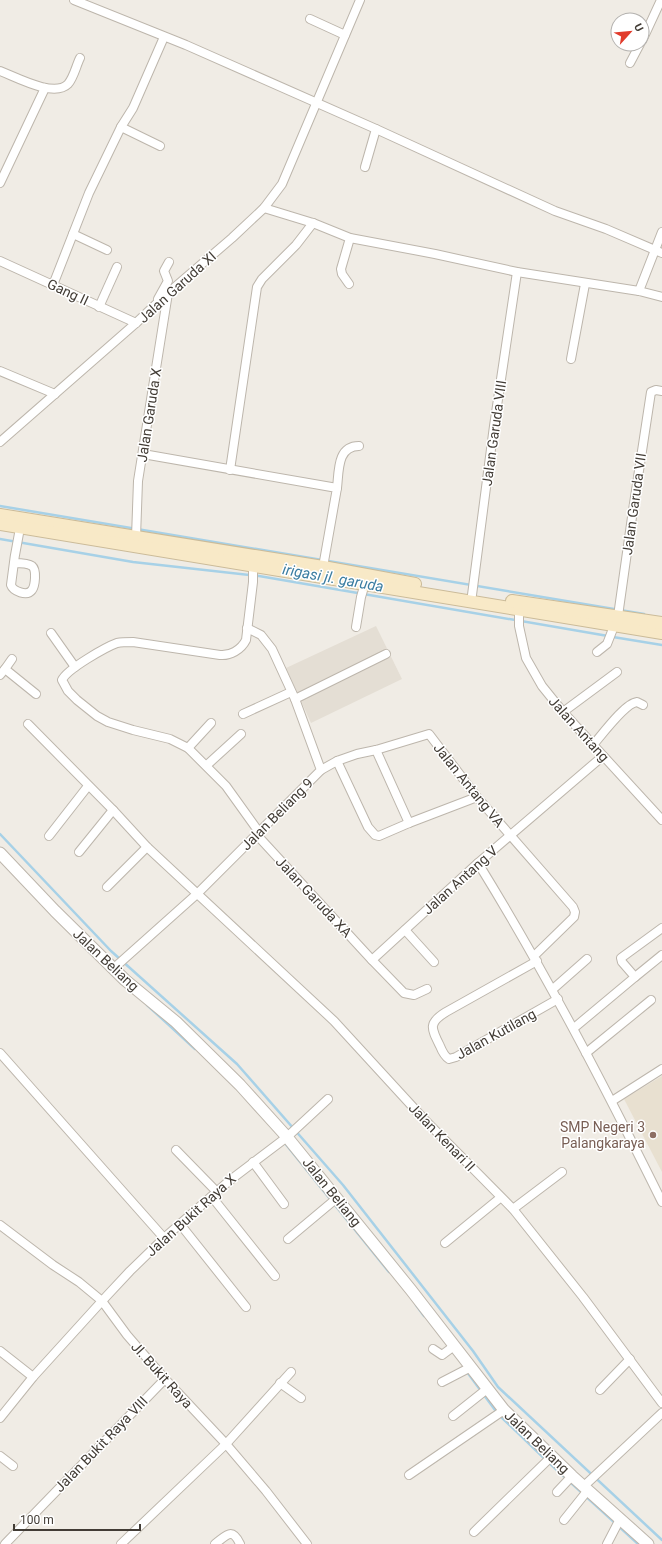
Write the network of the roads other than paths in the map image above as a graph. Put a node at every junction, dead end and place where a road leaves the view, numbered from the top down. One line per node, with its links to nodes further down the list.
1 (74, 0): 7 (street)
2 (360, 0): 6 (street, Jalan Garuda XI)
3 (662, 0): 5 (street)
4 (310, 19): 6 (street)
5 (650, 25)
6 (345, 35): 13 (street, Jalan Garuda XI)
7 (164, 36): 13 (street); 14 (street)
8 (636, 52): 10 (street)
9 (80, 58): 12 (street)
10 (630, 63)
11 (0, 71): 12 (street)
12 (45, 88): 18 (street)
13 (316, 103): 15 (street); 20 (street, Jalan Garuda XI)
14 (121, 127): 16 (street); 23 (street)
15 (376, 129): 17 (street); 26 (street)
16 (160, 146)
17 (365, 167)
18 (2, 173): 19 (street)
19 (0, 183)
20 (264, 208): 21 (street); 35 (street, Jalan Garuda XI)
21 (313, 223): 24 (street); 47 (street)
22 (662, 232): 26 (street)
23 (73, 234): 25 (street); 33 (street)
24 (350, 238): 30 (street); 31 (street)
25 (107, 250)
26 (658, 251): 34 (street)
27 (0, 261): 33 (street, Gang II)
28 (169, 262): 38 (street)
29 (116, 267): 37 (street)
30 (517, 272): 32 (street); 56 (street, Jalan Garuda VIII)
31 (349, 284)
32 (585, 284): 34 (street); 40 (street)
33 (53, 285): 37 (street, Gang II)
34 (639, 291): 36 (street)
35 (168, 293): 38 (street, Jalan Garuda XI); 46 (street, Jalan Garuda X)
36 (662, 297)
37 (99, 307): 39 (street, Gang II)
38 (154, 308): 39 (street, Jalan Garuda XI)
39 (136, 323): 43 (street, Jalan Garuda XI)
40 (571, 359)
41 (0, 371): 43 (street)
42 (662, 391): 61 (street, Jalan Garuda VII)
43 (55, 394): 44 (street, Jalan Garuda XI)
44 (0, 442)
45 (359, 446): 48 (street)
46 (143, 454): 47 (street); 51 (street, Jalan Garuda X)
47 (230, 470): 48 (street)
48 (337, 488): 53 (street)
49 (0, 518): 50 (main road); 51 (main road)
50 (18, 536): 52 (street); 54 (main road)
51 (136, 537): 53 (main road)
52 (14, 562)
53 (323, 567): 55 (main road)
54 (253, 574): 55 (main road); 60 (street, Jalan Garuda XA)
55 (364, 588): 56 (main road); 57 (main road); 59 (street)
56 (472, 595): 61 (main road)
57 (519, 618): 61 (main road); 74 (street, Jalan Antang)
58 (662, 624): 61 (main road)
59 (356, 627)
60 (247, 628): 67 (street, Jalan Garuda XA); 70 (street, Jalan Beliang 9)
61 (613, 629): 63 (main road); 64 (street)
62 (50, 633): 67 (street)
63 (662, 633)
64 (597, 652)
65 (386, 654): 72 (street)
66 (12, 659): 68 (street)
67 (76, 667): 80 (street, Jalan Garuda XA)
68 (2, 672): 71 (street)
69 (617, 672): 74 (street)
70 (291, 692): 72 (street, Jalan Beliang 9); 75 (street)
71 (36, 694)
72 (295, 700): 85 (street, Jalan Beliang 9)
73 (643, 704): 79 (street)
74 (563, 712): 79 (street, Jalan Antang)
75 (243, 714)
76 (211, 723): 80 (street)
77 (28, 724): 86 (street, Jalan Kenari II)
78 (241, 734): 84 (street)
79 (593, 745): 82 (street, Jalan Antang)
80 (188, 748): 84 (street, Jalan Garuda XA)
81 (376, 750): 83 (street); 87 (street, Jalan Antang VA); 90 (street)
82 (603, 756): 89 (street, Jalan Antang); 92 (street, Jalan Antang V)
83 (337, 761): 85 (street); 90 (street)
84 (207, 765): 91 (street, Jalan Garuda XA)
85 (321, 770): 91 (street, Jalan Beliang 9)
86 (88, 786): 88 (street, Jalan Kenari II); 93 (street)
87 (477, 797): 90 (street); 92 (street, Jalan Antang VA)
88 (113, 810): 94 (street, Jalan Kenari II); 95 (street)
89 (662, 820)
90 (409, 823)
91 (258, 833): 99 (street, Jalan Beliang 9); 105 (street, Jalan Garuda XA)
92 (510, 835): 97 (street, Jalan Antang V); 103 (street, Jalan Antang VA)
93 (49, 836)
94 (147, 847): 98 (street); 99 (street, Jalan Kenari II)
95 (79, 852)
96 (0, 853): 107 (street, Jalan Beliang)
97 (478, 863): 101 (street, Jalan Antang V); 103 (street)
98 (107, 887)
99 (198, 893): 107 (street, Jalan Beliang 9); 125 (street, Jalan Kenari II)
100 (662, 928): 108 (street)
101 (405, 930): 105 (street, Jalan Antang V); 106 (street)
102 (662, 955): 108 (street)
103 (535, 959): 110 (street); 111 (street, Jalan Kutilang)
104 (587, 959): 110 (street)
105 (372, 960): 109 (street)
106 (434, 962)
107 (114, 968): 119 (street, Jalan Beliang)
108 (635, 977): 113 (street)
109 (426, 989)
110 (552, 989): 111 (street)
111 (558, 999): 113 (street)
112 (651, 1000): 115 (street)
113 (574, 1028): 115 (street)
114 (0, 1053): 131 (street)
115 (586, 1053): 118 (street)
116 (662, 1069): 118 (street)
117 (328, 1099): 119 (street, Jalan Bukit Raya X)
118 (612, 1101): 126 (street)
119 (287, 1137): 121 (street, Jalan Bukit Raya X); 124 (street, Jalan Beliang)
120 (176, 1150): 123 (street)
121 (253, 1162): 123 (street, Jalan Bukit Raya X); 127 (street)
122 (562, 1172): 128 (street)
123 (215, 1194): 129 (street, Jalan Bukit Raya X); 134 (street)
124 (337, 1198): 132 (street); 137 (street, Jalan Beliang)
125 (500, 1198): 128 (street, Jalan Kenari II); 133 (street)
126 (662, 1202)
127 (284, 1204)
128 (512, 1209): 140 (street, Jalan Kenari II)
129 (180, 1224): 131 (street, Jalan Bukit Raya X); 136 (street)
130 (0, 1225): 135 (street, Jl. Bukit Raya)
131 (164, 1238): 135 (street, Jalan Bukit Raya X)
132 (288, 1240)
133 (445, 1243)
134 (275, 1276)
135 (102, 1301): 143 (street, Jalan Bukit Raya X); 144 (street, Jl. Bukit Raya)
136 (246, 1307)
137 (454, 1346): 138 (street); 141 (street, Jalan Beliang)
138 (433, 1349)
139 (0, 1351): 143 (street)
140 (630, 1359): 148 (street); 150 (street, Jalan Kenari II)
141 (471, 1367): 145 (street); 147 (street, Jalan Beliang)
142 (291, 1372): 146 (street)
143 (33, 1377): 154 (street, Jalan Bukit Raya X)
144 (165, 1379): 155 (street, Jl. Bukit Raya); 167 (street, Jalan Bukit Raya VIII)
145 (442, 1382)
146 (280, 1383): 149 (street); 155 (street)
147 (487, 1389): 151 (street, Jalan Beliang); 153 (street)
148 (600, 1390)
149 (301, 1398)
150 (662, 1403)
151 (504, 1410): 157 (street, Jalan Beliang); 159 (street)
152 (662, 1413): 161 (street)
153 (453, 1416)
154 (0, 1418)
155 (226, 1444): 168 (street); 171 (street, Jl. Bukit Raya)
156 (0, 1456): 158 (street)
157 (552, 1456): 160 (street, Jalan Beliang); 165 (street)
158 (13, 1466)
159 (409, 1475)
160 (572, 1476): 161 (street, Jalan Beliang); 162 (street)
161 (586, 1488): 163 (street, Jalan Beliang); 164 (street)
162 (557, 1492)
163 (620, 1519): 166 (street, Jalan Beliang); 172 (street)
164 (564, 1520)
165 (474, 1532)
166 (643, 1542)
167 (5, 1544)
168 (121, 1544)
169 (215, 1544): 170 (street)
170 (240, 1544)
171 (307, 1544)
172 (607, 1544)

